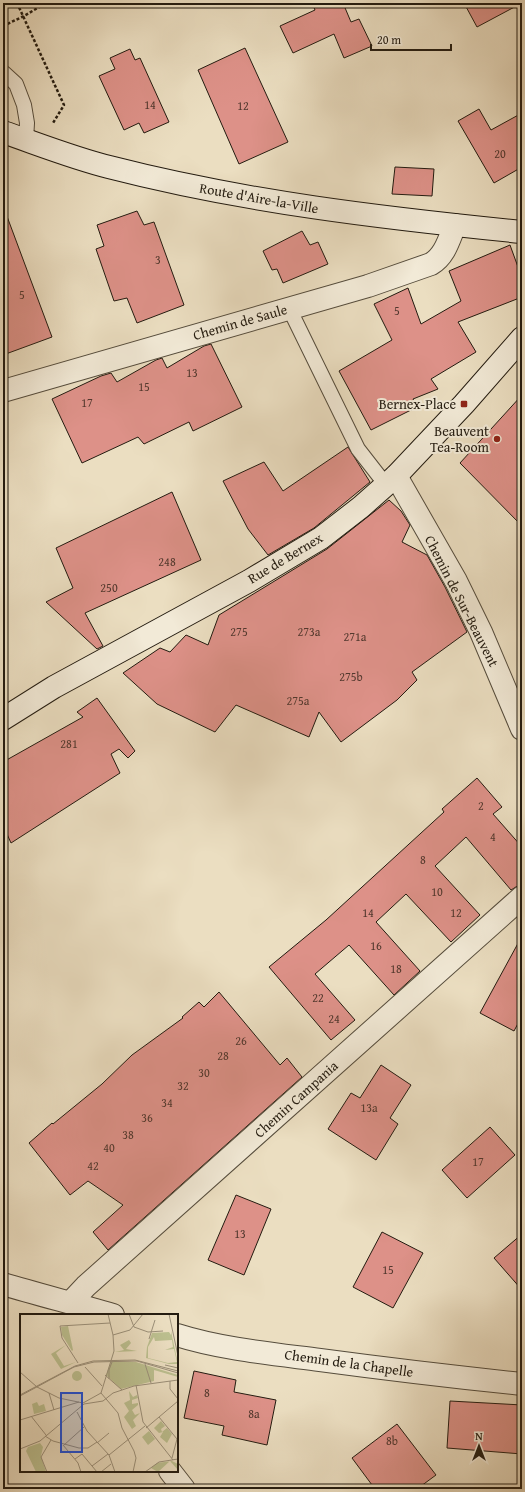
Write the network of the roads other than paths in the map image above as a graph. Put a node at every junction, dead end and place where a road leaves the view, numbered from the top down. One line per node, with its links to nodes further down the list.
1 (4, 74): 3 (lane)
2 (3, 132): 3 (street, Route d'Aire-la-Ville)
3 (33, 142): 4 (street, Route d'Aire-la-Ville)
4 (455, 225): 5 (street, Route d'Aire-la-Ville); 6 (street, Chemin de Saule)
5 (522, 232)
6 (289, 308): 8 (street, Chemin de Saule); 9 (lane)
7 (522, 338): 9 (street, Rue de Bernex)
8 (3, 391)
9 (391, 480): 10 (street, Rue de Bernex); 11 (street, Chemin de Sur-Beauvent)
10 (3, 719)
11 (522, 729)
12 (522, 897): 14 (street, Chemin Campania)
13 (3, 1284): 14 (street)
14 (61, 1305): 15 (street)
15 (108, 1314)
16 (178, 1335): 17 (street, Chemin de la Chapelle)
17 (522, 1384)
18 (171, 1472): 19 (street)
19 (184, 1489)

